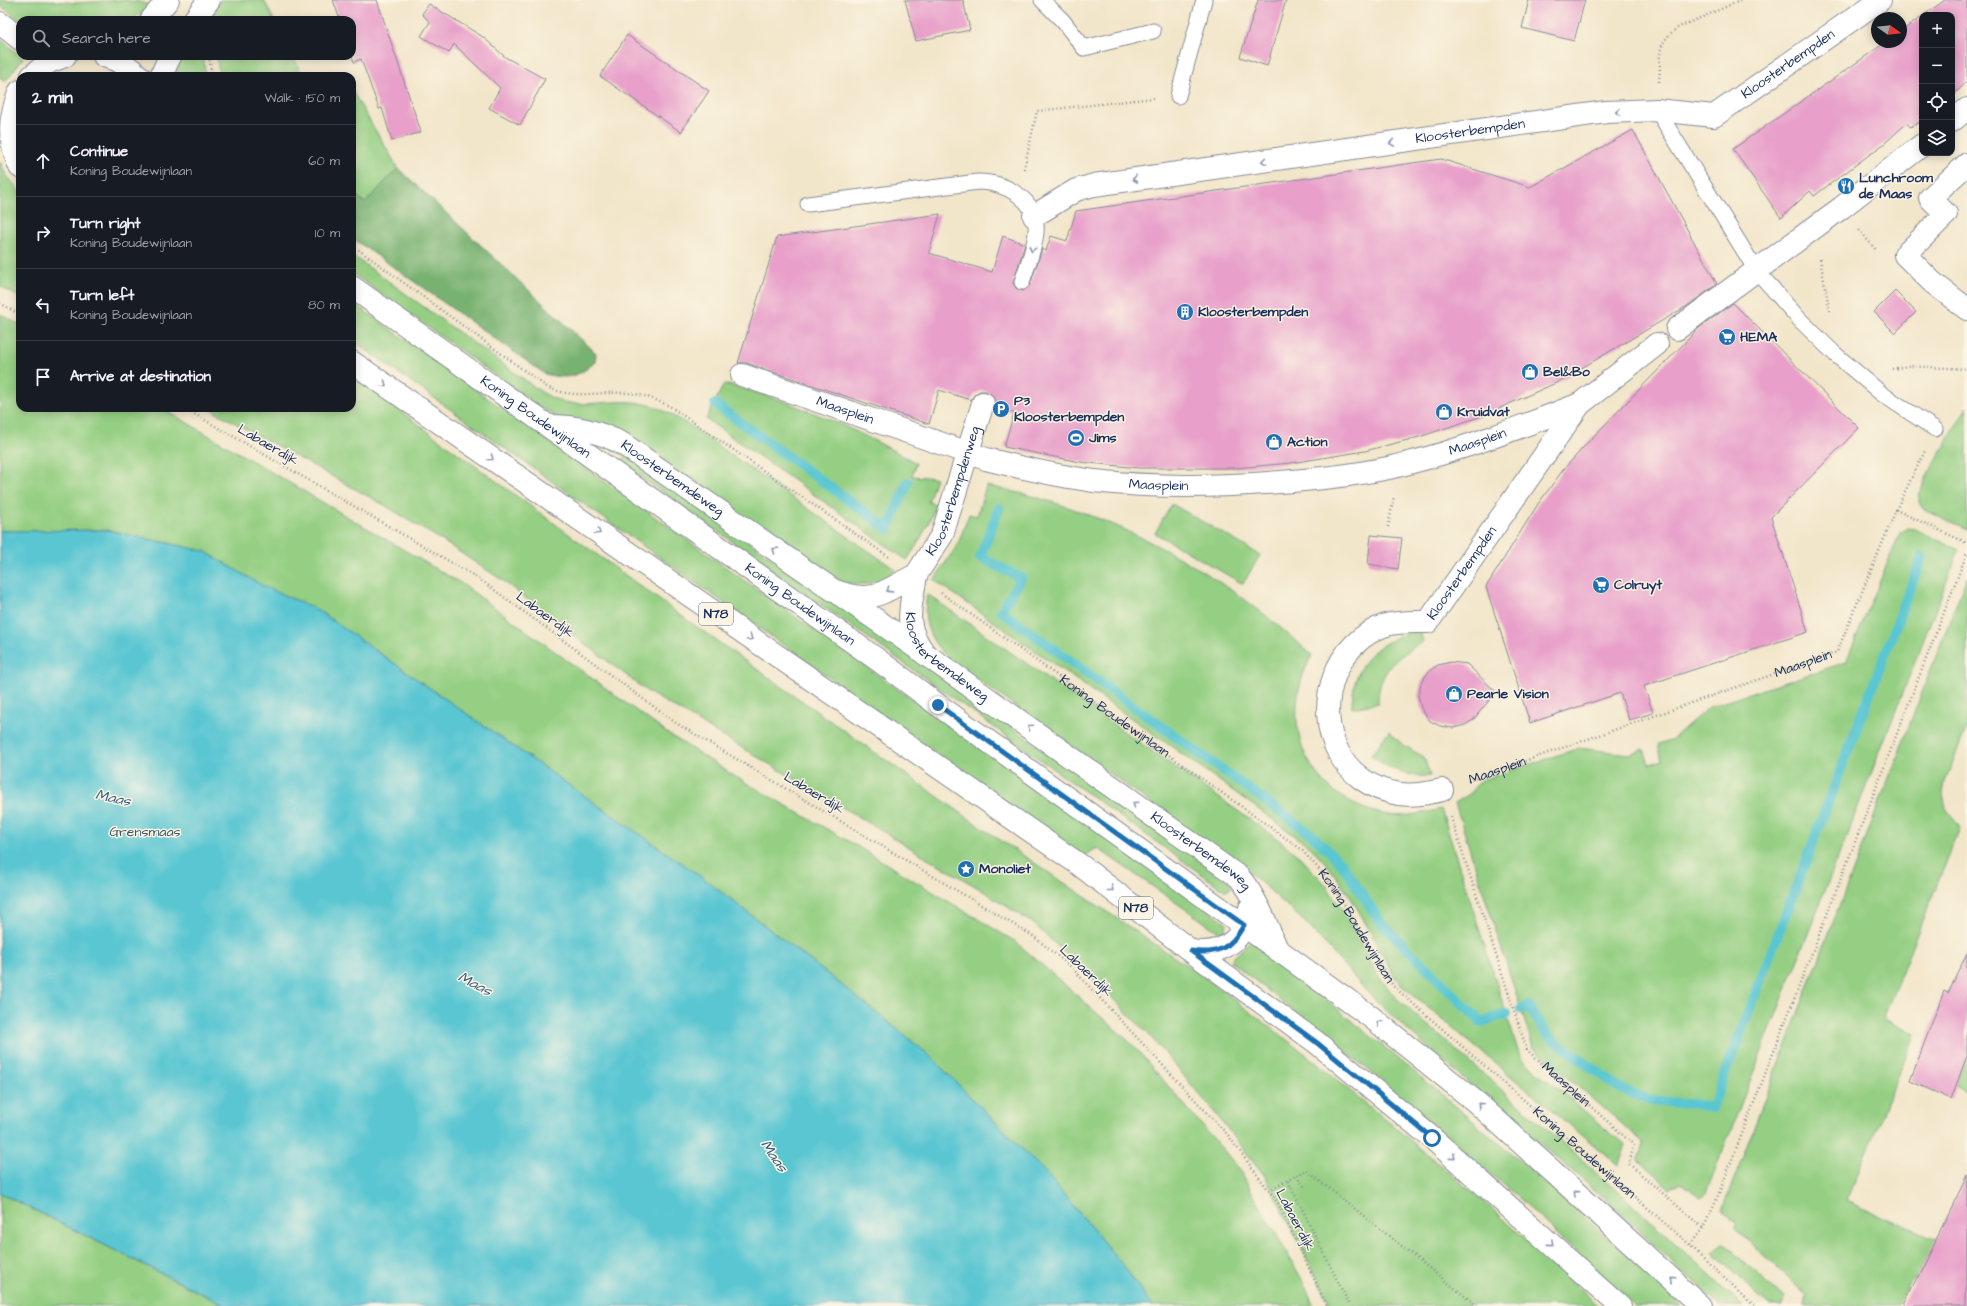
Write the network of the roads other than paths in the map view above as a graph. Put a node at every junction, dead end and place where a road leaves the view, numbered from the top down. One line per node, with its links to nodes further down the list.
1 (168, 0): 6 (street)
2 (209, 0): 7 (street)
3 (1042, 0): 9 (lane)
4 (1204, 0): 17 (lane)
5 (1880, 0): 20 (street, Kloosterbempden)
6 (154, 16)
7 (197, 16)
8 (0, 24): 10 (street)
9 (1153, 31)
10 (16, 36)
11 (50, 60): 14 (street)
12 (118, 60): 15 (street)
13 (168, 60): 16 (street)
14 (36, 72)
15 (135, 72)
16 (163, 72)
17 (1178, 96)
18 (11, 98): 23 (street)
19 (1967, 109): 21 (street)
20 (1657, 110): 26 (street, Kloosterbempden, one-way to 26); 27 (lane)
21 (1953, 120)
22 (1919, 147): 27 (street)
23 (16, 157)
24 (1967, 164): 30 (street)
25 (808, 204): 26 (lane)
26 (1034, 216): 28 (lane, one-way to 28)
27 (1756, 270): 31 (street); 38 (lane)
28 (1022, 282)
29 (356, 290): 37 (street, Koning Boudewijnlaan)
30 (1967, 309)
31 (1677, 329)
32 (1657, 344): 36 (street, Kloosterbempden)
33 (356, 365): 47 (street, N78, one-way to 47)
34 (742, 375): 39 (street, Maasplein)
35 (983, 403): 39 (street, Kloosterbempdenweg)
36 (1580, 404): 39 (street, Maasplein); 43 (street, Kloosterbempden)
37 (549, 426): 41 (street, Kloosterbemdeweg, one-way to 37); 45 (street, Koning Boudewijnlaan)
38 (1935, 429)
39 (967, 453): 40 (street, Kloosterbempdenweg)
40 (916, 575): 41 (street, Kloosterbemdeweg, one-way to 41); 42 (street, Kloosterbemdeweg)
41 (833, 590): 42 (street)
42 (925, 654): 44 (street, Kloosterbemdeweg, one-way to 42)
43 (1442, 790)
44 (1251, 895): 45 (street); 46 (street, Kloosterbemdeweg)
45 (1244, 925): 46 (street, Koning Boudewijnlaan); 47 (street)
46 (1276, 947): 49 (street, Koning Boudewijnlaan, one-way to 46)
47 (1191, 951): 48 (street, N78, one-way to 48)
48 (1620, 1306)
49 (1701, 1306)

